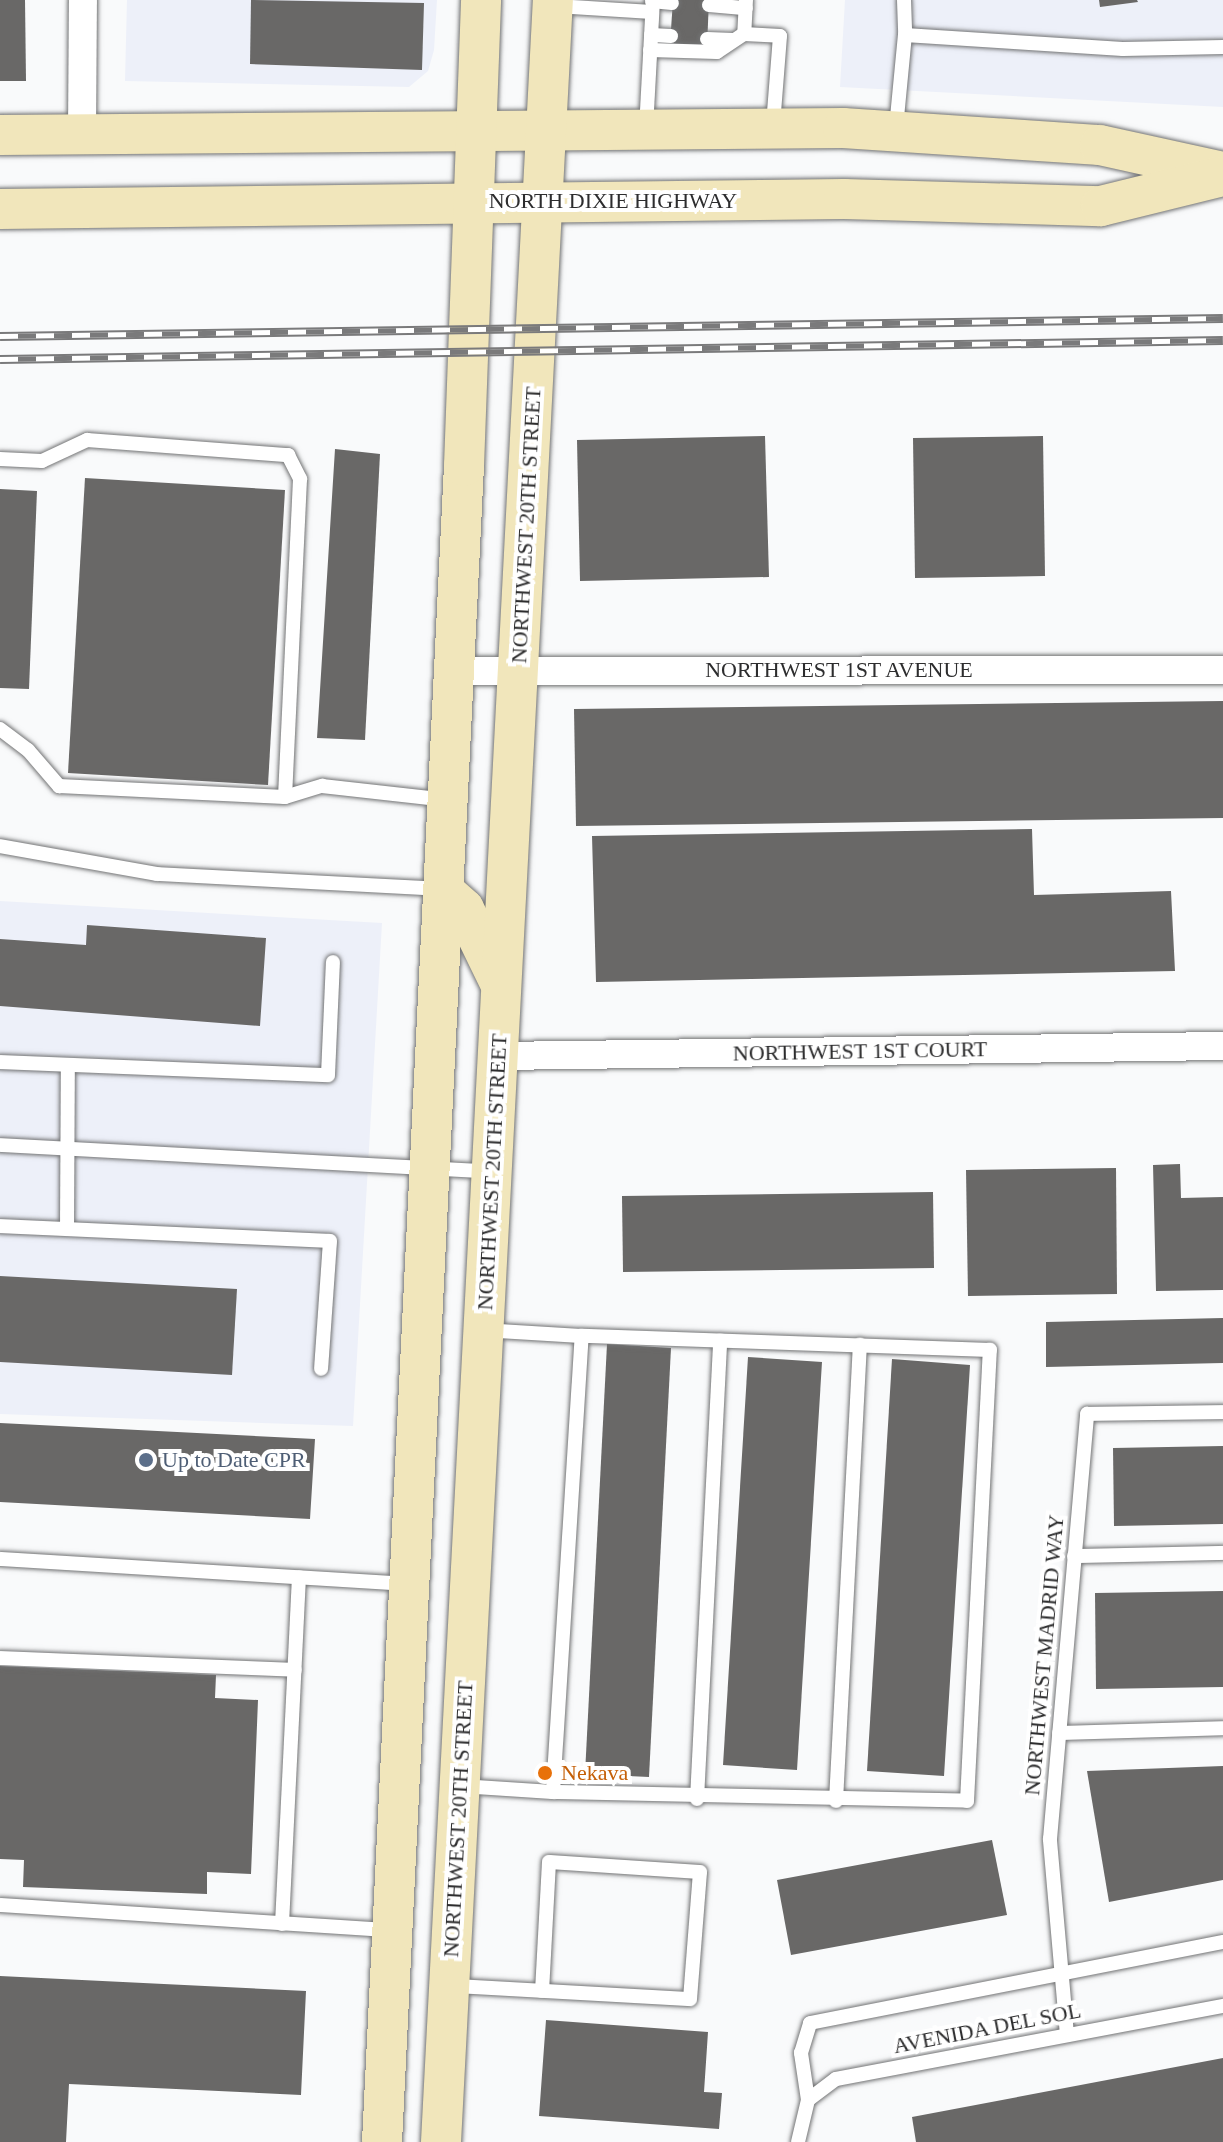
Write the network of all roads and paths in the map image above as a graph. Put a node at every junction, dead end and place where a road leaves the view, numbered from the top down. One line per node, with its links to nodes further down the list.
1 (83, 0): 20 (street)
2 (481, 0): 15 (street)
3 (904, 0): 9 (lane)
4 (553, 3): 6 (lane); 18 (street, NORTHWEST 20TH STREET)
5 (672, 3): 6 (lane)
6 (652, 4): 13 (lane)
7 (746, 4): 8 (lane); 11 (lane)
8 (709, 5)
9 (905, 35): 14 (lane); 19 (lane)
10 (671, 36): 13 (lane)
11 (739, 37): 12 (lane); 13 (lane); 17 (lane)
12 (707, 39)
13 (650, 42): 16 (lane)
14 (1223, 47)
15 (476, 129): 18 (street, NORTH DIXIE HIGHWAY); 20 (street, NORTH DIXIE HIGHWAY); 23 (street)
16 (645, 129): 17 (street, NORTH DIXIE HIGHWAY); 18 (street, NORTH DIXIE HIGHWAY)
17 (773, 129): 19 (street, NORTH DIXIE HIGHWAY)
18 (545, 130): 24 (street, NORTHWEST 20TH STREET)
19 (896, 131): 22 (street, NORTH DIXIE HIGHWAY)
20 (82, 134): 21 (street, NORTH DIXIE HIGHWAY)
21 (0, 135)
22 (1223, 174): 24 (street, NORTH DIXIE HIGHWAY)
23 (474, 202): 24 (street, NORTH DIXIE HIGHWAY); 25 (street, NORTH DIXIE HIGHWAY); 29 (street)
24 (541, 202): 27 (street, NORTHWEST 20TH STREET)
25 (0, 209)
26 (0, 459): 31 (lane)
27 (520, 670): 28 (street, NORTHWEST 1ST AVENUE); 29 (street, NORTHWEST 1ST AVENUE); 36 (street, NORTHWEST 20TH STREET)
28 (1223, 670)
29 (454, 671): 32 (street)
30 (0, 729): 31 (lane)
31 (285, 797): 32 (lane)
32 (447, 800): 34 (street)
33 (0, 846): 34 (lane)
34 (443, 890): 36 (street); 43 (street)
35 (333, 962): 40 (lane)
36 (502, 987): 38 (street, NORTHWEST 20TH STREET)
37 (1223, 1046): 38 (street, NORTHWEST 1ST COURT)
38 (498, 1056): 44 (street, NORTHWEST 20TH STREET)
39 (0, 1062): 40 (lane)
40 (68, 1065): 42 (lane)
41 (0, 1145): 42 (lane)
42 (67, 1149): 43 (lane); 46 (lane)
43 (429, 1169): 44 (lane); 57 (street)
44 (492, 1172): 47 (street, NORTHWEST 20TH STREET)
45 (0, 1226): 46 (lane)
46 (67, 1229): 51 (lane)
47 (484, 1330): 48 (lane); 63 (street, NORTHWEST 20TH STREET)
48 (582, 1336): 49 (lane); 64 (lane)
49 (720, 1341): 50 (lane); 65 (lane)
50 (860, 1345): 66 (lane); 66 (lane)
51 (321, 1369)
52 (1223, 1412): 54 (lane, NORTHWEST MADRID WAY)
53 (1223, 1553): 54 (lane)
54 (1074, 1556): 61 (lane, NORTHWEST MADRID WAY)
55 (0, 1559): 56 (lane)
56 (299, 1577): 57 (lane); 59 (lane)
57 (409, 1584): 62 (street)
58 (0, 1658): 59 (lane)
59 (295, 1670): 68 (lane)
60 (1223, 1728): 61 (lane)
61 (1059, 1733): 71 (lane, NORTHWEST MADRID WAY)
62 (400, 1783): 63 (street); 69 (street)
63 (460, 1786): 64 (lane); 72 (street, NORTHWEST 20TH STREET)
64 (553, 1792): 65 (lane)
65 (697, 1799): 66 (lane)
66 (836, 1801)
67 (0, 1905): 68 (lane)
68 (282, 1924): 69 (lane)
69 (392, 1930): 77 (street)
70 (1223, 1942): 71 (lane)
71 (1061, 1974): 75 (lane, NORTHWEST MADRID WAY); 76 (lane)
72 (449, 1986): 73 (lane); 78 (street, NORTHWEST 20TH STREET)
73 (542, 1991): 73 (lane)
74 (1223, 2006): 75 (lane, AVENIDA DEL SOL)
75 (1067, 2035): 76 (lane, AVENIDA DEL SOL)
76 (808, 2100): 79 (lane)
77 (382, 2142)
78 (441, 2142)
79 (798, 2142)

